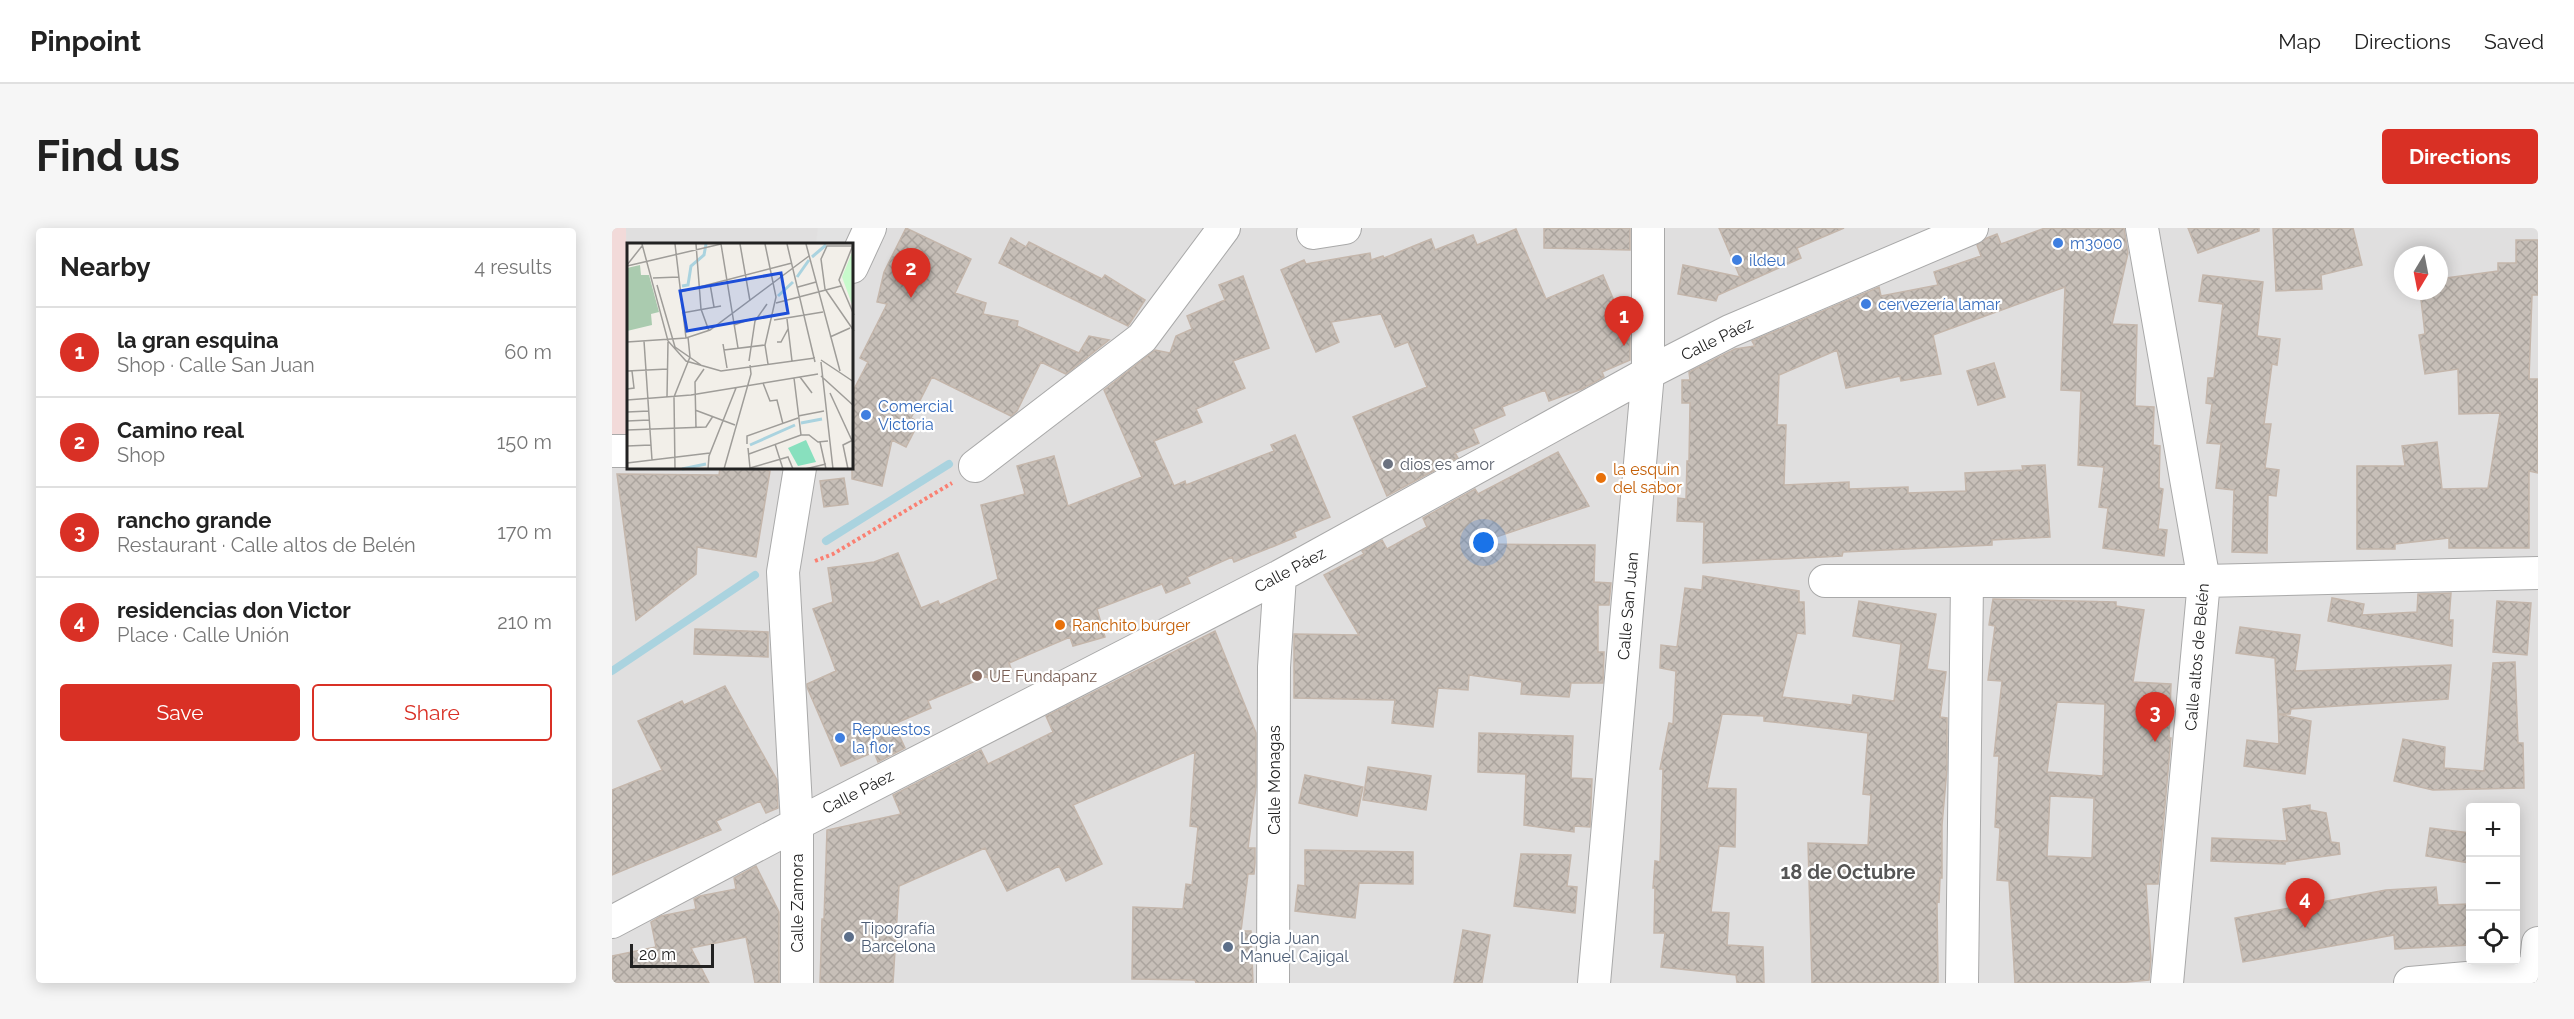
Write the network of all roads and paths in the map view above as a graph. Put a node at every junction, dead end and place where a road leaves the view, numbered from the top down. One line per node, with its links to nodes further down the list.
1 (870, 228): 8 (street)
2 (1224, 228): 10 (street)
3 (1345, 228): 7 (street)
4 (1648, 228): 9 (street, Calle San Juan)
5 (1972, 228): 9 (street, Calle Páez)
6 (2142, 228): 16 (street, Calle altos de Belén)
7 (1313, 233)
8 (854, 263)
9 (1648, 373): 14 (street, Calle Páez); 23 (street, Calle San Juan)
10 (975, 466): 12 (path)
11 (800, 470): 12 (street, Calle Zamora)
12 (783, 572): 18 (street, Calle Zamora)
13 (2538, 573): 16 (street)
14 (1280, 576): 18 (street, Calle Páez); 22 (street, Calle Monagas)
15 (1825, 581): 17 (street)
16 (2204, 581): 17 (street); 25 (street, Calle altos de Belén)
17 (1966, 582): 24 (street)
18 (797, 824): 19 (street, Calle Páez); 21 (street, Calle Zamora)
19 (612, 922)
20 (2536, 966): 26 (street)
21 (797, 983)
22 (1273, 983)
23 (1594, 983)
24 (1962, 983)
25 (2167, 983)
26 (2410, 983)

